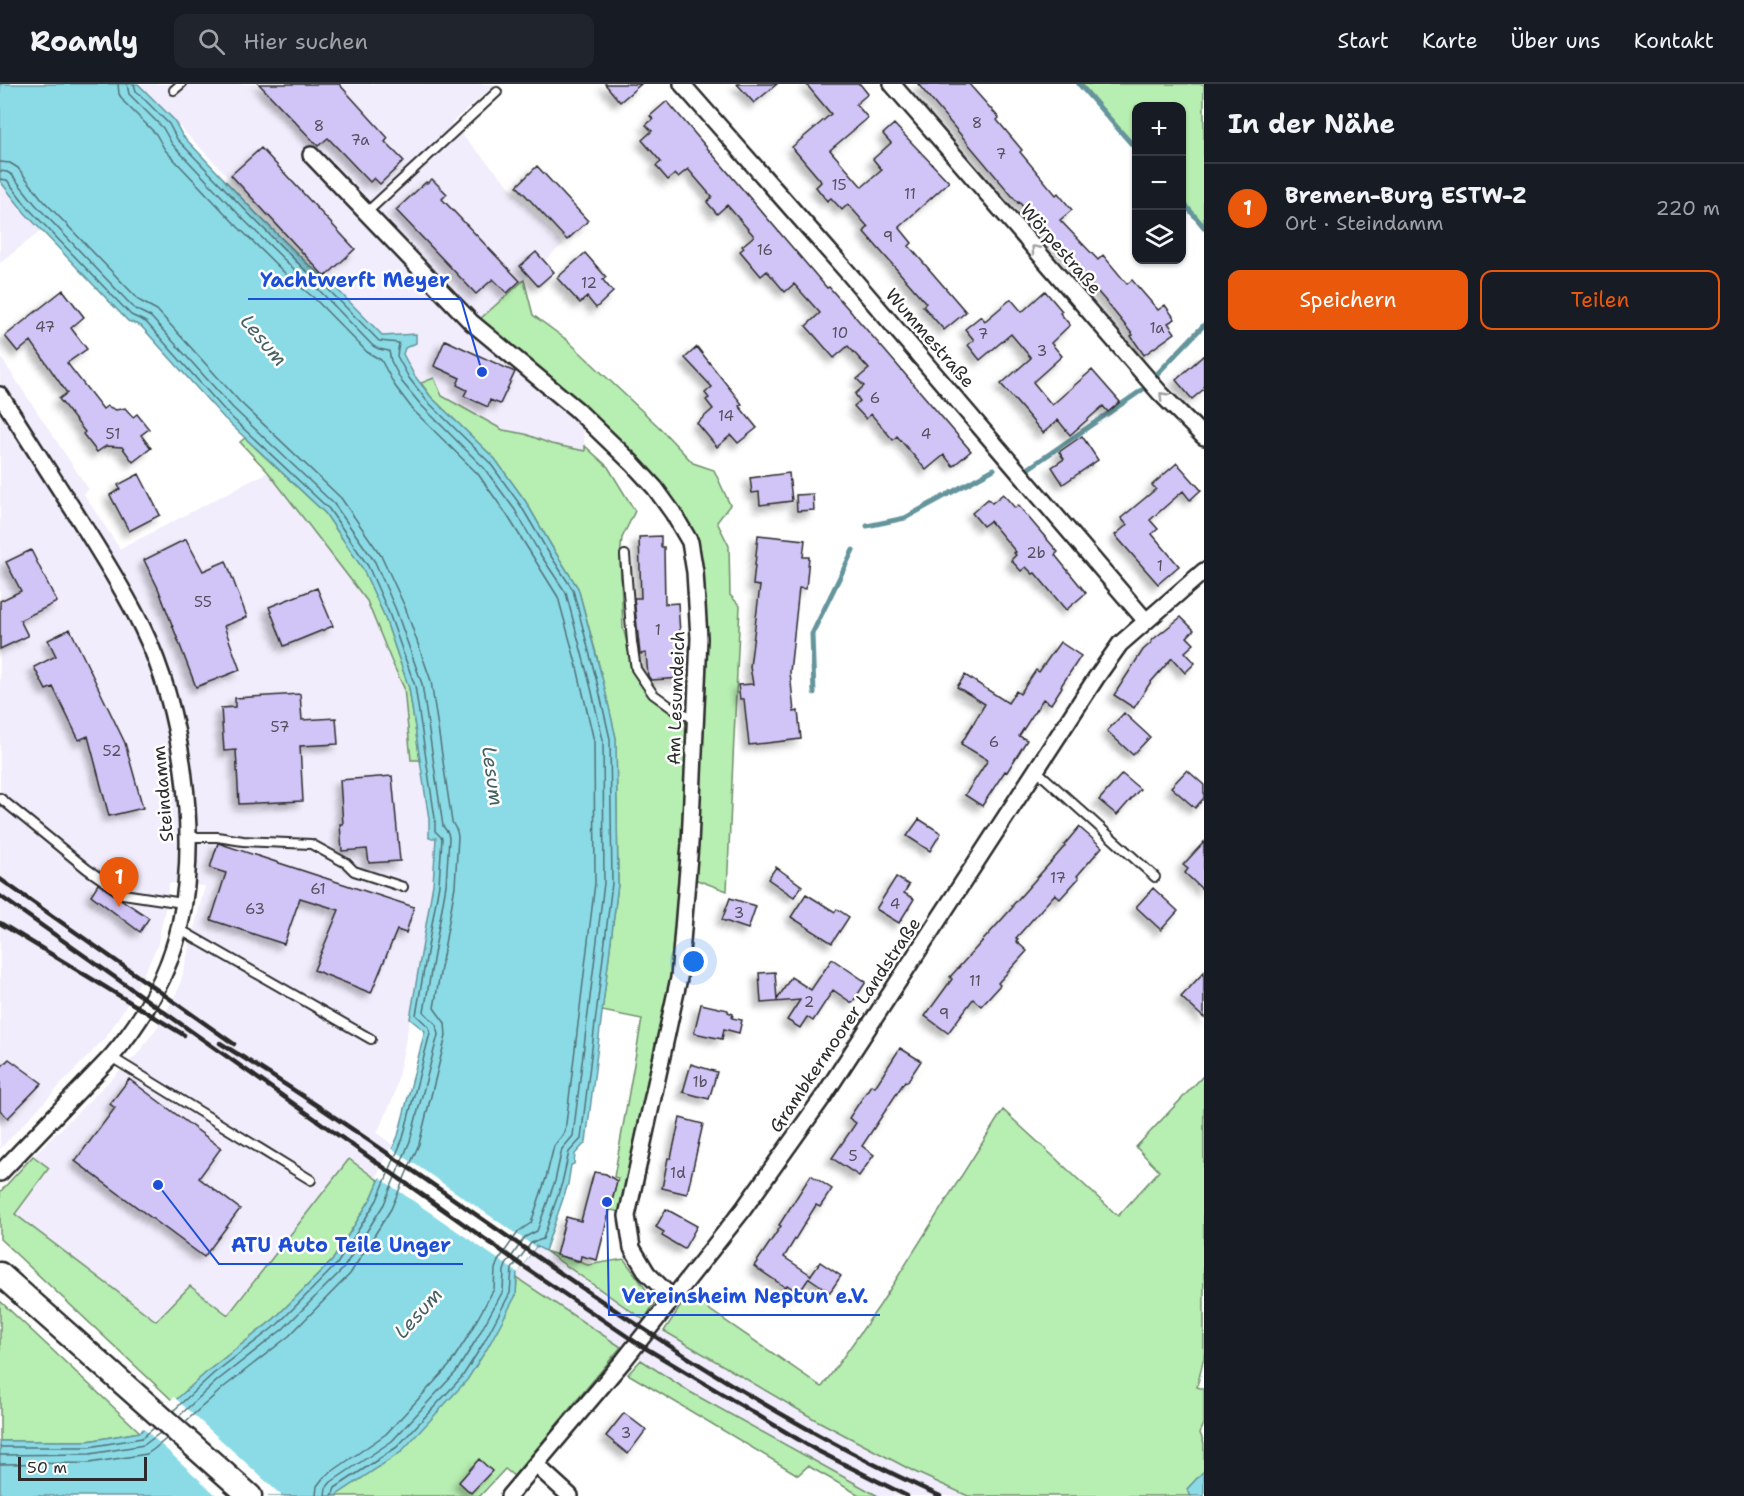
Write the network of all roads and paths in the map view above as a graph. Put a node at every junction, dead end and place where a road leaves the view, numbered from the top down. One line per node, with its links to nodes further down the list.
1 (181, 84): 4 (lane)
2 (682, 84): 12 (street, Wummestraße)
3 (892, 84): 9 (street, Wörpestraße, one-way to 3)
4 (174, 90)
5 (497, 92): 7 (lane)
6 (311, 154): 7 (street, Am Lesumdeich)
7 (366, 213): 13 (street, Am Lesumdeich)
8 (0, 395): 16 (street, Steindamm)
9 (1204, 437)
10 (625, 555): 13 (lane)
11 (1204, 571): 12 (street, Grambkermoorer Landstraße)
12 (1146, 621): 14 (street, Grambkermoorer Landstraße)
13 (696, 719): 26 (street, Am Lesumdeich)
14 (1036, 770): 17 (lane); 26 (street, Grambkermoorer Landstraße)
15 (0, 798): 19 (lane)
16 (187, 837): 18 (lane); 19 (street, Steindamm)
17 (1155, 877)
18 (403, 887)
19 (183, 903): 20 (street, Steindamm)
20 (179, 929): 21 (lane); 22 (street, Steindamm)
21 (371, 1039)
22 (111, 1057): 23 (street, Steindamm); 24 (lane)
23 (0, 1173)
24 (311, 1180)
25 (0, 1274): 28 (main road)
26 (673, 1299): 27 (street, Grambkermoorer Landstraße)
27 (536, 1465): 29 (street, Grambkermoorer Landstraße); 30 (street)
28 (250, 1496)
29 (509, 1496)
30 (570, 1496)

